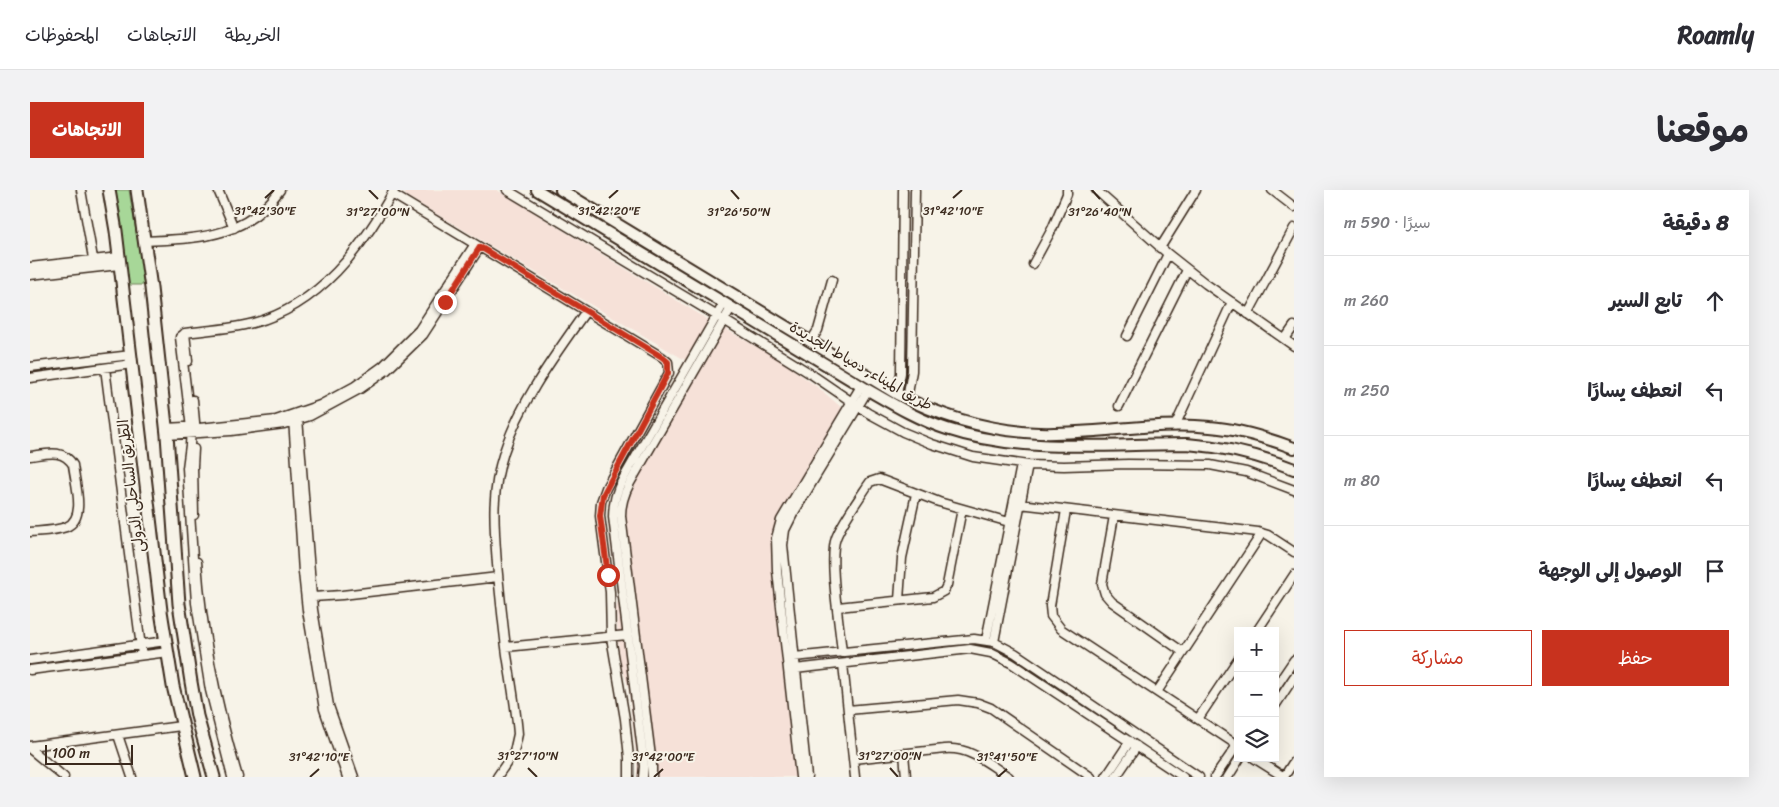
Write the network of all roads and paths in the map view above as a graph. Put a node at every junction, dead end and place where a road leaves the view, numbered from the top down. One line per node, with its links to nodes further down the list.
1 (81, 190): 26 (street)
2 (109, 190): 24 (highway, الطريق الساحلى الدولى)
3 (137, 190): 19 (highway)
4 (218, 190): 17 (street)
5 (280, 190): 17 (street)
6 (507, 190): 38 (street)
7 (537, 190): 28 (main road, طريق الميناء, دمياط الجديدة)
8 (562, 190): 23 (main road, طريق الميناء, دمياط الجديدة)
9 (903, 190): 49 (street)
10 (915, 190): 49 (street)
11 (1068, 190): 27 (street)
12 (1096, 190): 21 (street)
13 (1196, 190): 21 (street)
14 (1272, 190): 16 (street)
15 (393, 192): 20 (street); 54 (street)
16 (1294, 207)
17 (234, 228): 19 (street)
18 (1294, 228): 37 (street)
19 (144, 241): 55 (highway)
20 (478, 245): 36 (street); 52 (street)
21 (1160, 248): 22 (street)
22 (1168, 254): 30 (street); 40 (street)
23 (668, 255): 25 (main road, طريق الميناء, دمياط الجديدة); 28 (main road)
24 (119, 261): 26 (street); 44 (highway, الطريق الساحلى الدولى)
25 (678, 261): 31 (main road); 42 (main road, طريق الميناء, دمياط الجديدة)
26 (94, 264): 29 (street); 32 (street)
27 (1033, 264)
28 (662, 266): 31 (main road, طريق الميناء, دمياط الجديدة)
29 (30, 267)
30 (1187, 270): 34 (street); 51 (street)
31 (672, 272): 35 (main road, طريق الميناء, دمياط الجديدة)
32 (30, 275)
33 (832, 280): 42 (street)
34 (1232, 302): 37 (street); 53 (street)
35 (728, 306): 38 (street); 48 (main road, طريق الميناء, دمياط الجديدة)
36 (586, 311): 75 (street); 82 (street)
37 (1248, 314): 41 (street)
38 (721, 318): 50 (street); 81 (street); 126 (street)
39 (1294, 326): 41 (street)
40 (1127, 336)
41 (1285, 339): 43 (street)
42 (811, 341): 49 (main road, طريق الميناء, دمياط الجديدة)
43 (1294, 346)
44 (132, 359): 45 (street); 46 (street); 70 (highway, الطريق الساحلى الدولى)
45 (30, 367)
46 (105, 368): 47 (street); 85 (street)
47 (30, 378)
48 (865, 388): 50 (street); 59 (main road, طريق الميناء, دمياط الجديدة)
49 (902, 396): 53 (main road, طريق الميناء, دمياط الجديدة)
50 (854, 404): 58 (street); 79 (street)
51 (1119, 406)
52 (296, 418): 54 (street); 76 (street)
53 (1175, 426): 56 (main road, طريق الميناء, دمياط الجديدة)
54 (193, 431): 55 (street); 119 (street); 120 (street)
55 (166, 432): 69 (highway)
56 (1294, 448)
57 (30, 456): 67 (street)
58 (1024, 465): 60 (street); 62 (street); 66 (street)
59 (1294, 469)
60 (1294, 490)
61 (916, 494): 63 (street); 77 (street); 78 (street)
62 (1020, 504): 64 (street); 84 (street)
63 (962, 509): 66 (street); 77 (street)
64 (1066, 510): 65 (street); 100 (street)
65 (1114, 516): 68 (street); 89 (street)
66 (1009, 522): 83 (street)
67 (30, 532)
68 (1262, 532): 71 (street); 89 (street)
69 (175, 549): 70 (highway); 72 (highway)
70 (153, 551): 73 (highway, الطريق الساحلى الدولى)
71 (1294, 552)
72 (176, 569): 73 (highway); 118 (highway)
73 (156, 571): 86 (highway, الطريق الساحلى الدولى)
74 (1294, 575): 80 (street)
75 (498, 577): 76 (street); 87 (street)
76 (308, 595): 121 (street); 122 (street)
77 (899, 600): 78 (street)
78 (838, 607): 88 (street)
79 (786, 622): 91 (street); 127 (street)
80 (1260, 627)
81 (627, 632): 82 (street); 125 (street)
82 (611, 633): 87 (street); 124 (street)
83 (986, 640): 84 (street); 88 (street)
84 (994, 642): 136 (street)
85 (141, 645): 86 (street); 90 (street); 92 (street)
86 (167, 647): 90 (street); 104 (highway, الطريق الساحلى الدولى)
87 (506, 647): 123 (street)
88 (842, 652): 91 (street)
89 (1183, 652): 100 (street)
90 (142, 655): 97 (street)
91 (794, 657): 96 (street)
92 (30, 660)
93 (1294, 660): 99 (street)
94 (843, 664): 96 (street); 102 (street); 107 (street)
95 (1234, 665): 103 (street)
96 (795, 669): 128 (street)
97 (30, 670)
98 (1294, 677): 101 (street)
99 (1279, 682)
100 (1157, 692): 103 (street)
101 (1279, 700)
102 (848, 710): 111 (street); 132 (street)
103 (1198, 718): 106 (street)
104 (182, 726): 105 (street); 117 (highway, الطريق الساحلى الدولى)
105 (118, 735): 108 (street); 116 (street)
106 (1234, 741)
107 (1133, 744): 133 (street); 134 (street); 135 (street)
108 (30, 748): 115 (street)
109 (1234, 750): 137 (street)
110 (904, 753): 111 (street); 130 (street); 131 (street)
111 (853, 759): 129 (street)
112 (1294, 761): 139 (street)
113 (1237, 762): 138 (street)
114 (1260, 762): 139 (street)
115 (64, 777)
116 (132, 777)
117 (194, 777)
118 (214, 777)
119 (232, 777)
120 (238, 777)
121 (347, 777)
122 (354, 777)
123 (497, 777)
124 (629, 777)
125 (643, 777)
126 (652, 777)
127 (800, 777)
128 (807, 777)
129 (855, 777)
130 (906, 777)
131 (1009, 777)
132 (1091, 777)
133 (1106, 777)
134 (1116, 777)
135 (1183, 777)
136 (1199, 777)
137 (1215, 777)
138 (1228, 777)
139 (1284, 777)

